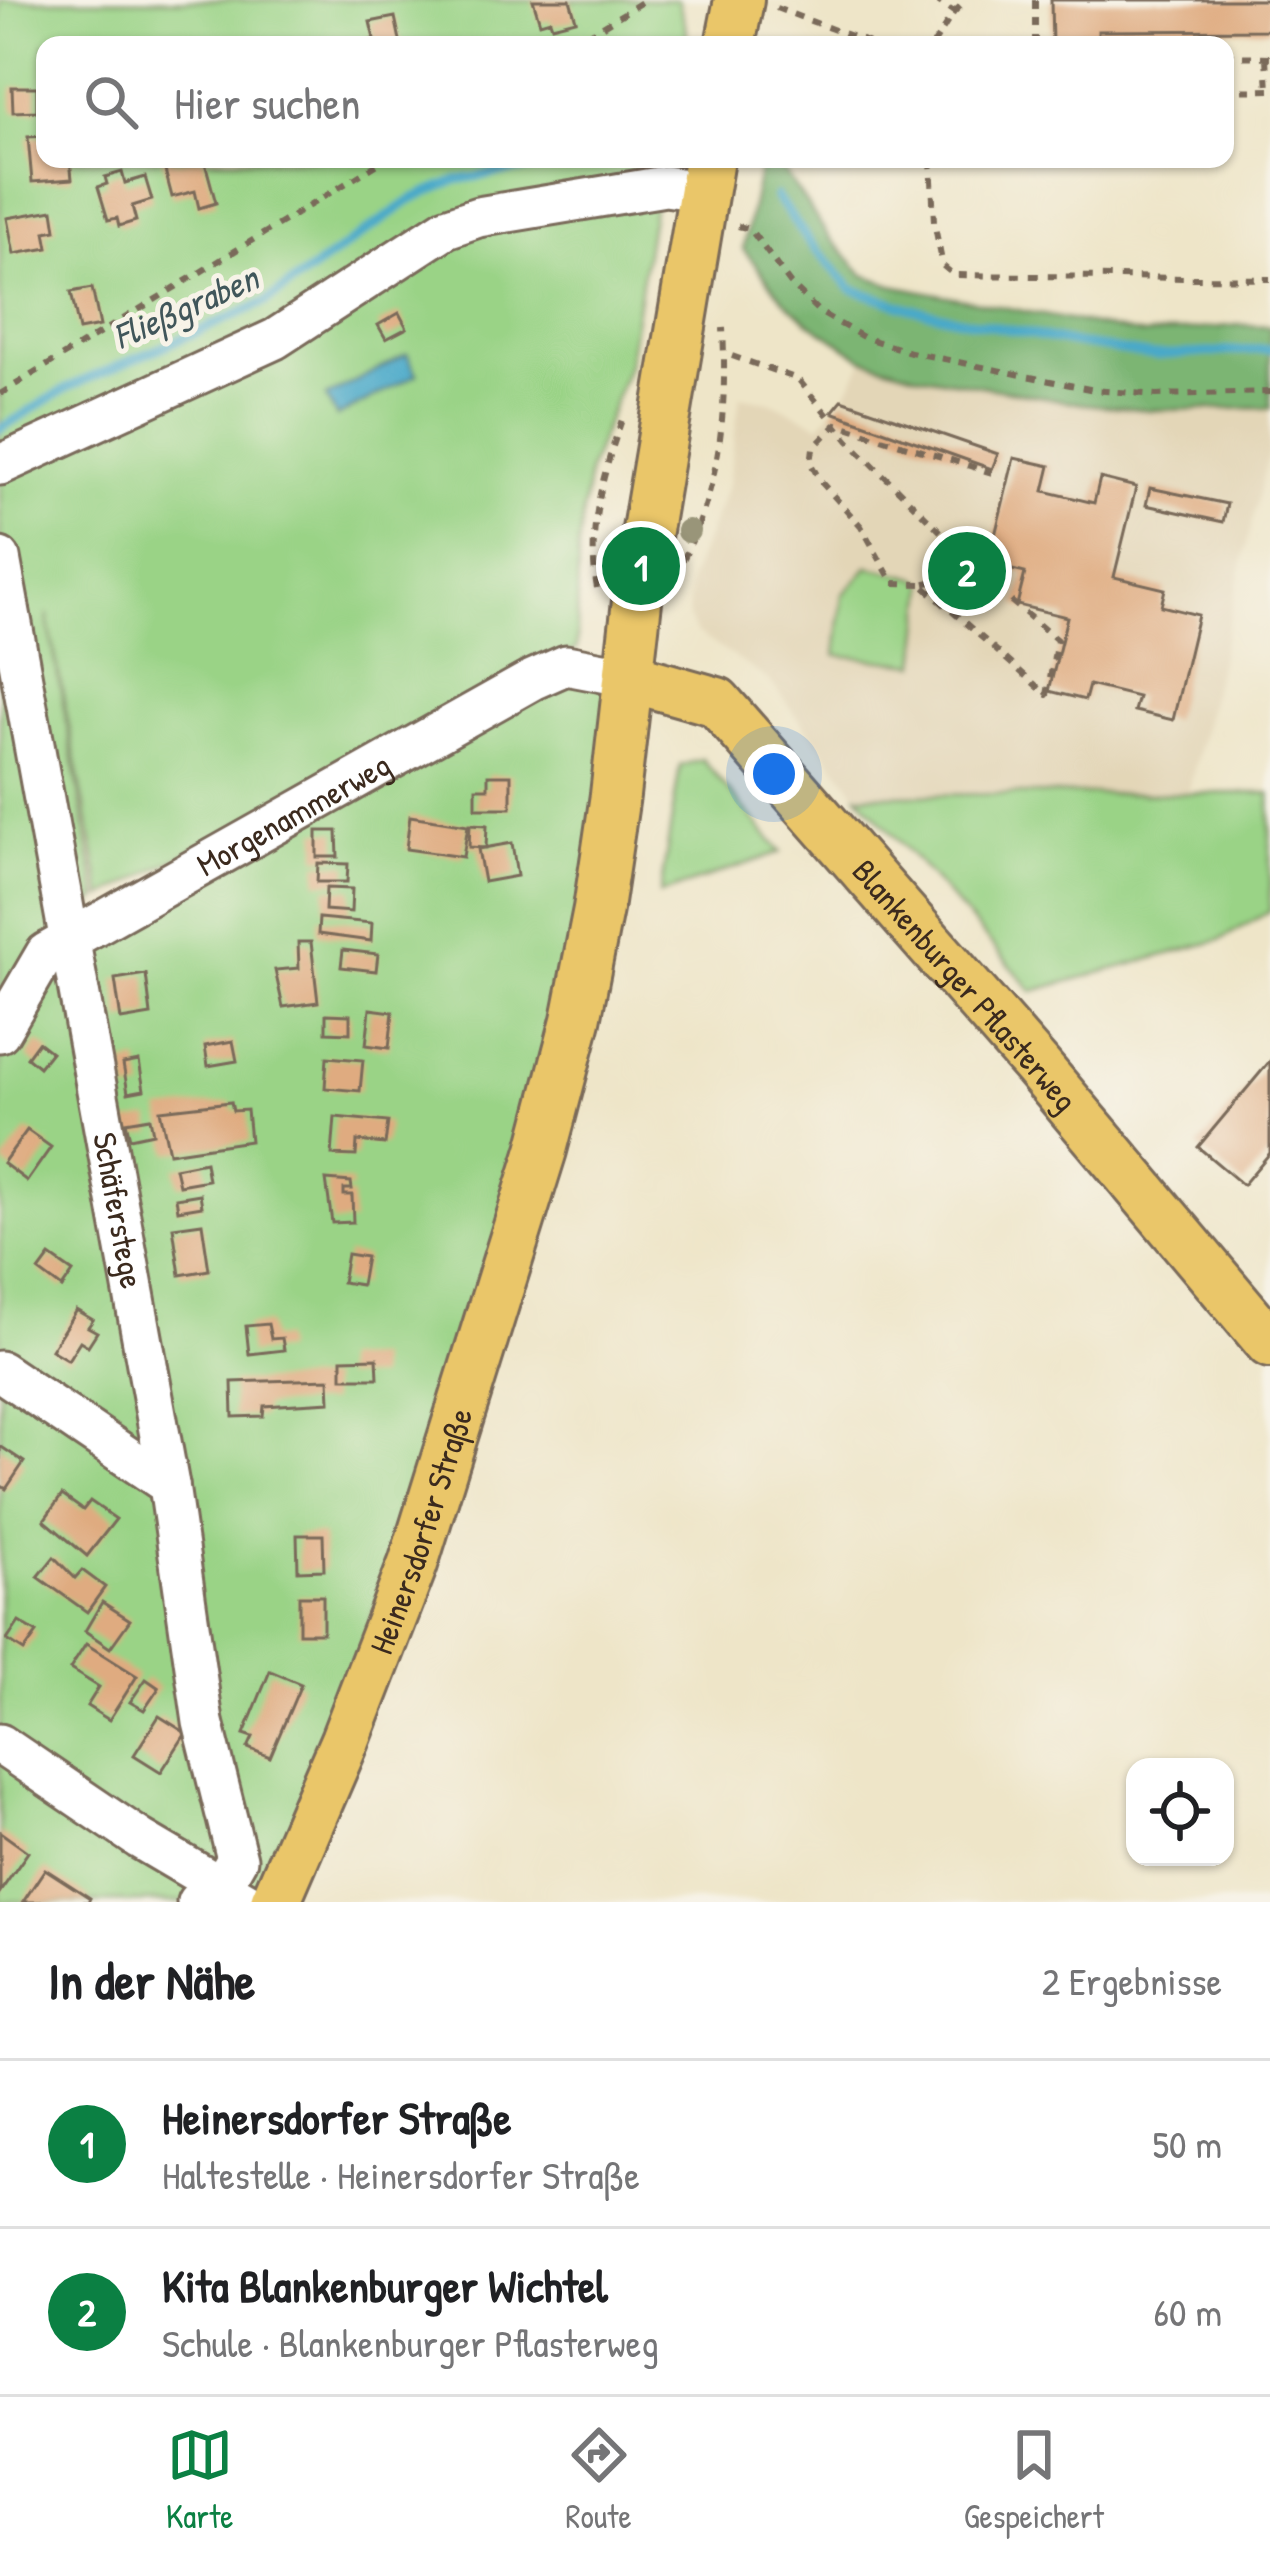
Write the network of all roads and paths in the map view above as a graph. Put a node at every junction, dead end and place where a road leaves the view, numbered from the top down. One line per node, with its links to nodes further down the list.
1 (645, 0): 7 (path)
2 (936, 0): 6 (path)
3 (967, 0): 6 (path)
4 (1035, 0): 11 (path)
5 (756, 4): 8 (main road); 9 (path)
6 (954, 12): 10 (path)
7 (587, 36)
8 (736, 36)
9 (849, 36)
10 (939, 36)
11 (1035, 36)
12 (1234, 56): 13 (path)
13 (1268, 57): 14 (path)
14 (1269, 90): 15 (path)
15 (1234, 91)
16 (371, 168): 24 (path)
17 (932, 168): 20 (path)
18 (721, 200): 19 (path); 23 (path); 26 (lane); 32 (main road, Heinersdorfer Straße)
19 (730, 243)
20 (1270, 279)
21 (722, 316): 29 (path)
22 (731, 356): 25 (path)
23 (1270, 392)
24 (0, 394)
25 (836, 424): 27 (path); 30 (path); 31 (path)
26 (2, 464)
27 (992, 473)
28 (0, 558): 33 (lane, Schäferstege)
29 (680, 568)
30 (981, 572): 31 (path); 31 (path)
31 (921, 584)
32 (629, 677): 33 (lane, Morgenammerweg); 35 (main road, Blankenburger Pflasterweg); 40 (main road, Heinersdorfer Straße)
33 (70, 942): 34 (lane, Morgenammerweg); 37 (lane, Schäferstege)
34 (0, 1032)
35 (1270, 1343)
36 (0, 1371): 37 (lane)
37 (169, 1485): 39 (lane, Schäferstege)
38 (0, 1744): 39 (lane)
39 (226, 1887)
40 (275, 1902)

